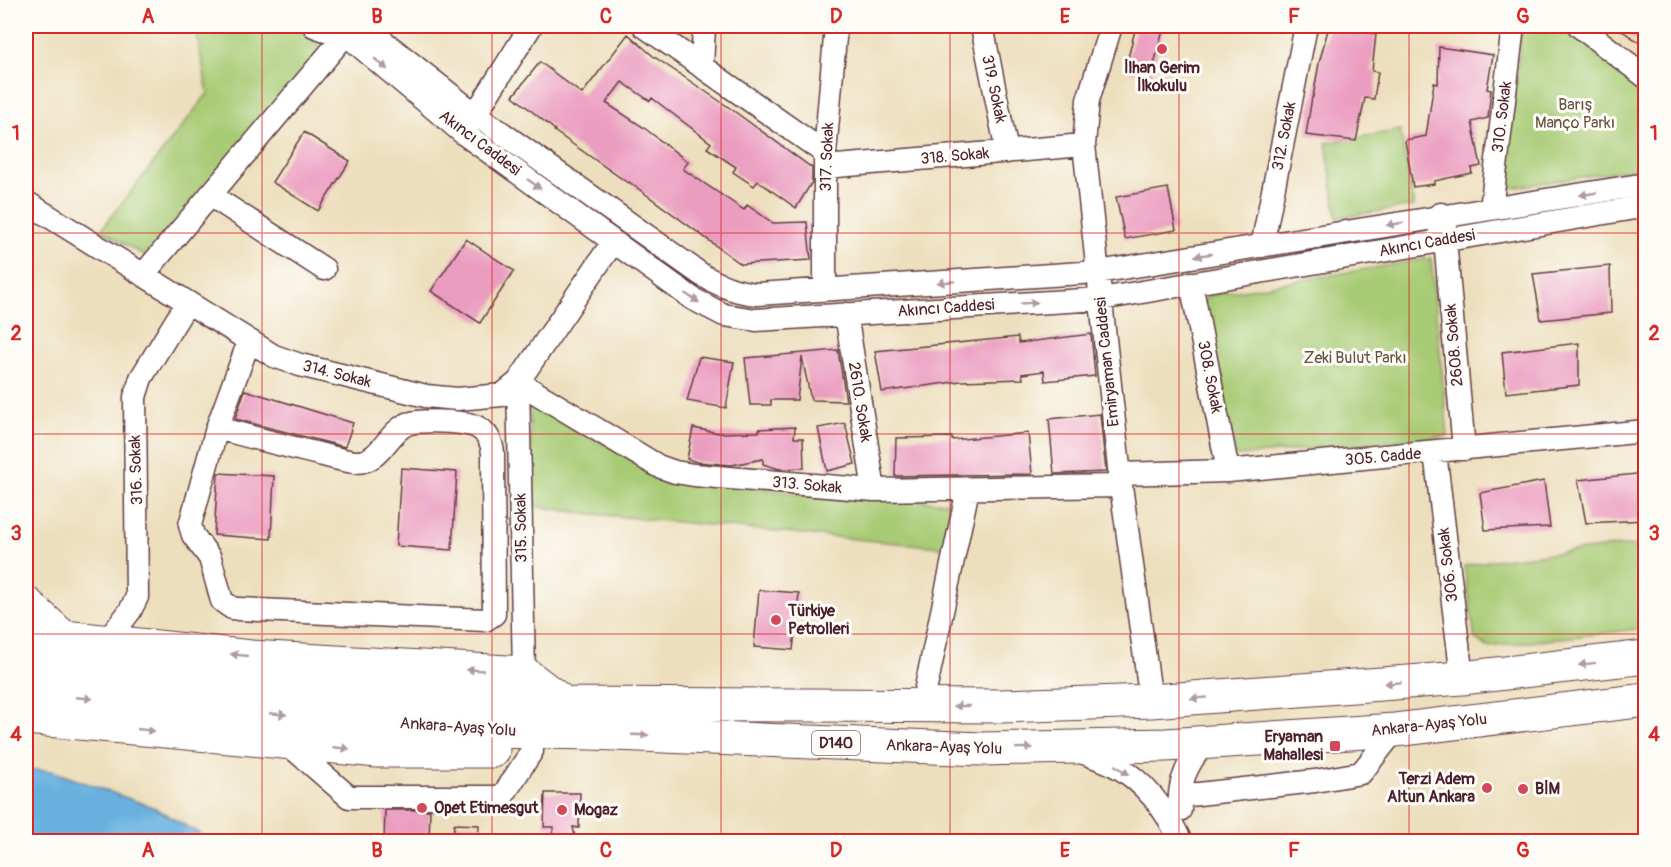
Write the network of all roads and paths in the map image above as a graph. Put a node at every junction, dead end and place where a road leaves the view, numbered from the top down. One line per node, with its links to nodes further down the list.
1 (314, 26): 11 (street)
2 (531, 26): 14 (street)
3 (644, 26): 12 (street)
4 (704, 26): 12 (street)
5 (836, 26): 18 (street, 317. Sokak)
6 (982, 26): 17 (street, 319. Sokak)
7 (1111, 26): 16 (street, Emiryaman Caddesi)
8 (1306, 26): 26 (street, 312. Sokak)
9 (1513, 26): 23 (street, 310. Sokak)
10 (1580, 26): 13 (street)
11 (347, 28): 14 (street, Akıncı Caddesi); 15 (street, Akıncı Caddesi, one-way to 15); 20 (street)
12 (702, 67): 18 (street)
13 (1646, 77)
14 (475, 114): 15 (street); 31 (street, Akıncı Caddesi)
15 (463, 133): 25 (street, Akıncı Caddesi, one-way to 25)
16 (1084, 145): 17 (street, 318. Sokak); 28 (street, Emiryaman Caddesi)
17 (1007, 152): 18 (street, 318. Sokak)
18 (825, 160): 31 (street, 317. Sokak)
19 (1646, 184): 23 (street, Akıncı Caddesi, one-way to 23)
20 (210, 195): 27 (street); 29 (street)
21 (26, 202): 29 (street, 314. Sokak)
22 (1646, 206): 24 (street, Akıncı Caddesi)
23 (1491, 209): 24 (street, Akıncı Caddesi)
24 (1443, 229): 26 (street, Akıncı Caddesi, one-way to 26); 30 (street, Akıncı Caddesi); 39 (street, 2608. Sokak)
25 (613, 242): 34 (street, Akıncı Caddesi, one-way to 34); 36 (street, 314. Sokak)
26 (1262, 246): 28 (street, Akıncı Caddesi, one-way to 28)
27 (324, 269)
28 (1098, 272): 31 (street, Akıncı Caddesi, one-way to 31); 32 (street, Emiryaman Caddesi)
29 (143, 275): 33 (street, 314. Sokak)
30 (1191, 284): 32 (street, Akıncı Caddesi); 41 (street, 308. Sokak)
31 (825, 289)
32 (1101, 299): 34 (street, Akıncı Caddesi, one-way to 32); 42 (street, Emiryaman Caddesi)
33 (187, 303): 35 (street, 314. Sokak); 48 (street, 316. Sokak)
34 (846, 314): 44 (street, 2610. Sokak)
35 (249, 342): 36 (street, 314. Sokak); 37 (street)
36 (518, 382): 44 (street, 313. Sokak); 51 (street, 315. Sokak)
37 (217, 428): 37 (street)
38 (1646, 431): 39 (street, 305. Cadde)
39 (1464, 449): 40 (street, 305. Cadde)
40 (1435, 452): 41 (street, 305. Cadde); 52 (street, 306. Sokak)
41 (1228, 471): 42 (street, 305. Cadde)
42 (1120, 480): 43 (street, 313. Sokak); 55 (street, Emiryaman Caddesi)
43 (968, 489): 44 (street, 313. Sokak); 57 (street)
44 (874, 490)
45 (26, 603): 47 (highway)
46 (26, 633): 47 (highway)
47 (62, 636): 48 (highway)
48 (107, 641): 51 (highway, one-way to 48)
49 (1646, 657): 52 (highway, Ankara-Ayaş Yolu, one-way to 52)
50 (26, 662): 56 (highway, Ankara-Ayaş Yolu)
51 (524, 673): 56 (highway)
52 (1462, 678): 55 (highway, Ankara-Ayaş Yolu, one-way to 55)
53 (26, 693): 60 (highway, Ankara-Ayaş Yolu / D140, one-way to 60)
54 (1646, 700): 59 (highway, Ankara-Ayaş Yolu / D140)
55 (1151, 701): 57 (highway, Ankara-Ayaş Yolu, one-way to 57)
56 (565, 704): 57 (highway, Ankara-Ayaş Yolu)
57 (922, 706)
58 (26, 718): 62 (highway, one-way to 62)
59 (1395, 730): 61 (highway, Ankara-Ayaş Yolu / D140); 65 (street)
60 (591, 733): 63 (highway, Ankara-Ayaş Yolu / D140, one-way to 63); 64 (highway)
61 (1206, 742): 63 (highway, Ankara-Ayaş Yolu / D140); 65 (street)
62 (288, 744): 64 (highway, one-way to 64); 64 (street)
63 (1068, 747): 66 (street, one-way to 66)
64 (531, 751)
65 (1181, 796): 66 (street)
66 (1183, 842)

